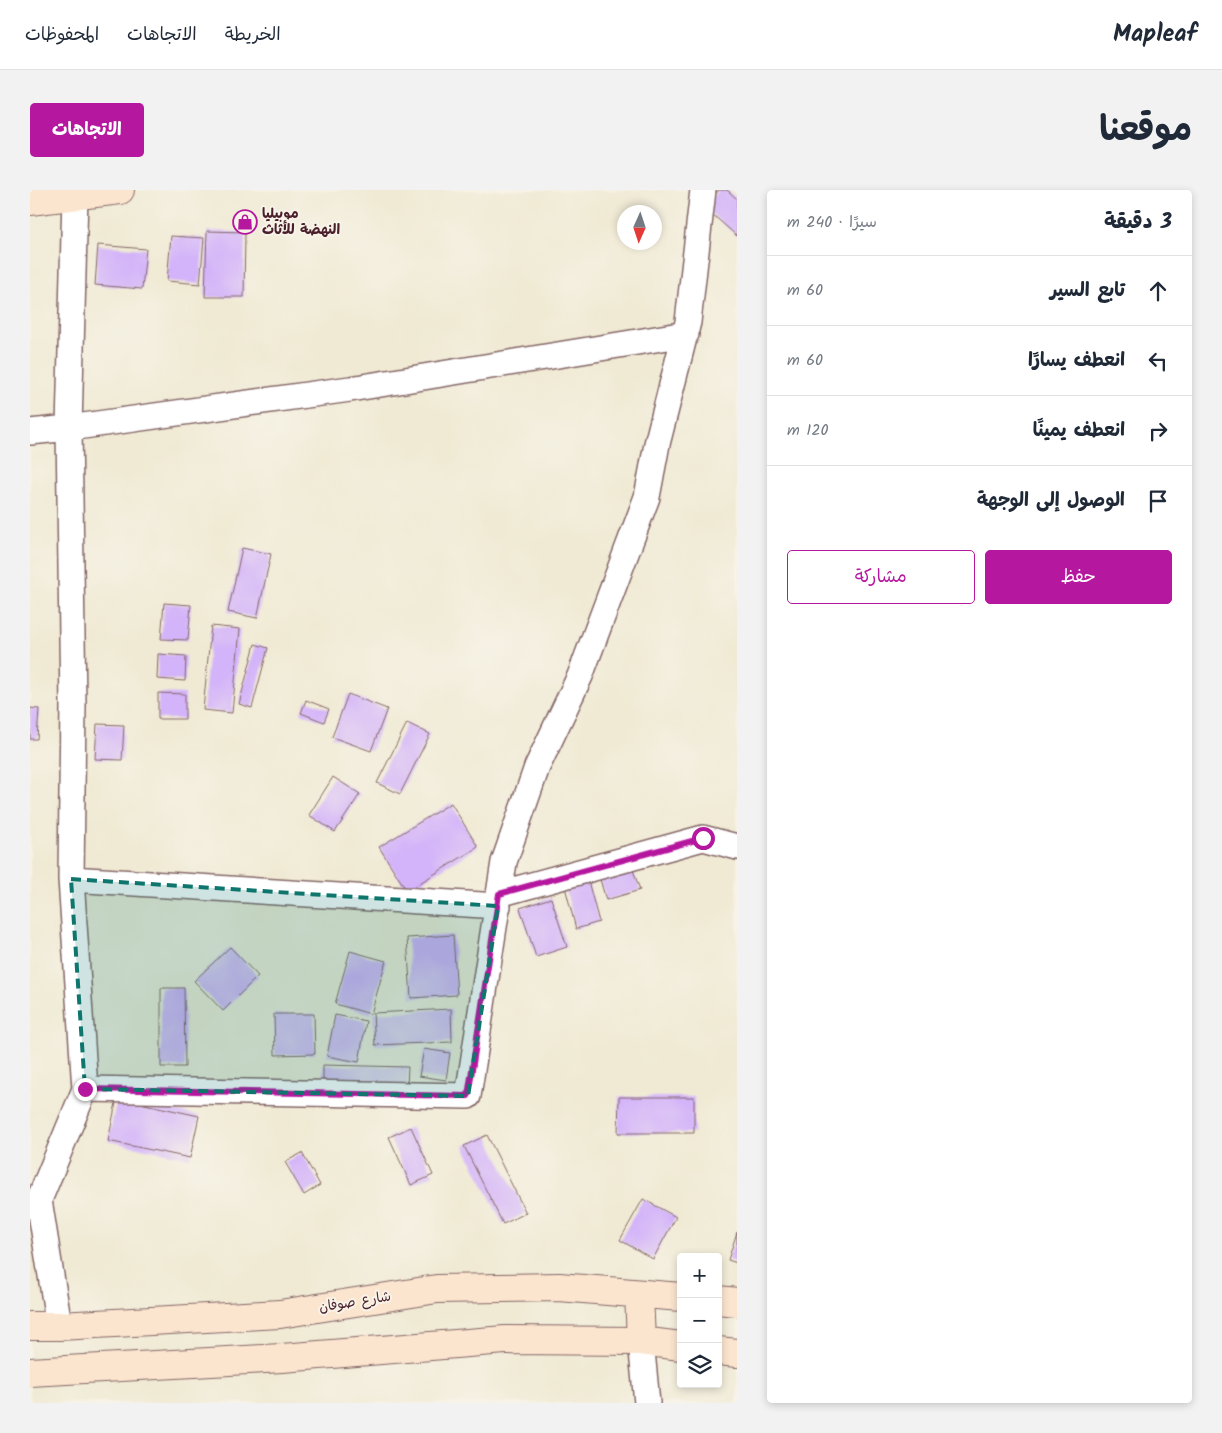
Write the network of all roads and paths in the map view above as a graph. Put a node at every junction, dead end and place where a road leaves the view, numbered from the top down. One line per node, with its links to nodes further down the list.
1 (120, 190): 3 (street)
2 (703, 190): 5 (street)
3 (75, 195): 4 (street); 6 (street)
4 (30, 200)
5 (686, 334): 6 (street); 10 (street)
6 (70, 428): 7 (street); 9 (street)
7 (30, 432)
8 (737, 847): 10 (street)
9 (71, 879): 10 (street); 11 (street)
10 (498, 900): 11 (street)
11 (85, 1089): 17 (street)
12 (639, 1294): 13 (street, شارع صوفان); 17 (street, شارع صوفان); 18 (street)
13 (677, 1297)
14 (722, 1300): 15 (street)
15 (737, 1302)
16 (30, 1326): 17 (street, شارع صوفان)
17 (59, 1326)
18 (641, 1341): 19 (street); 22 (street); 23 (street)
19 (677, 1346)
20 (722, 1351): 21 (street)
21 (737, 1353)
22 (30, 1372)
23 (647, 1403)

